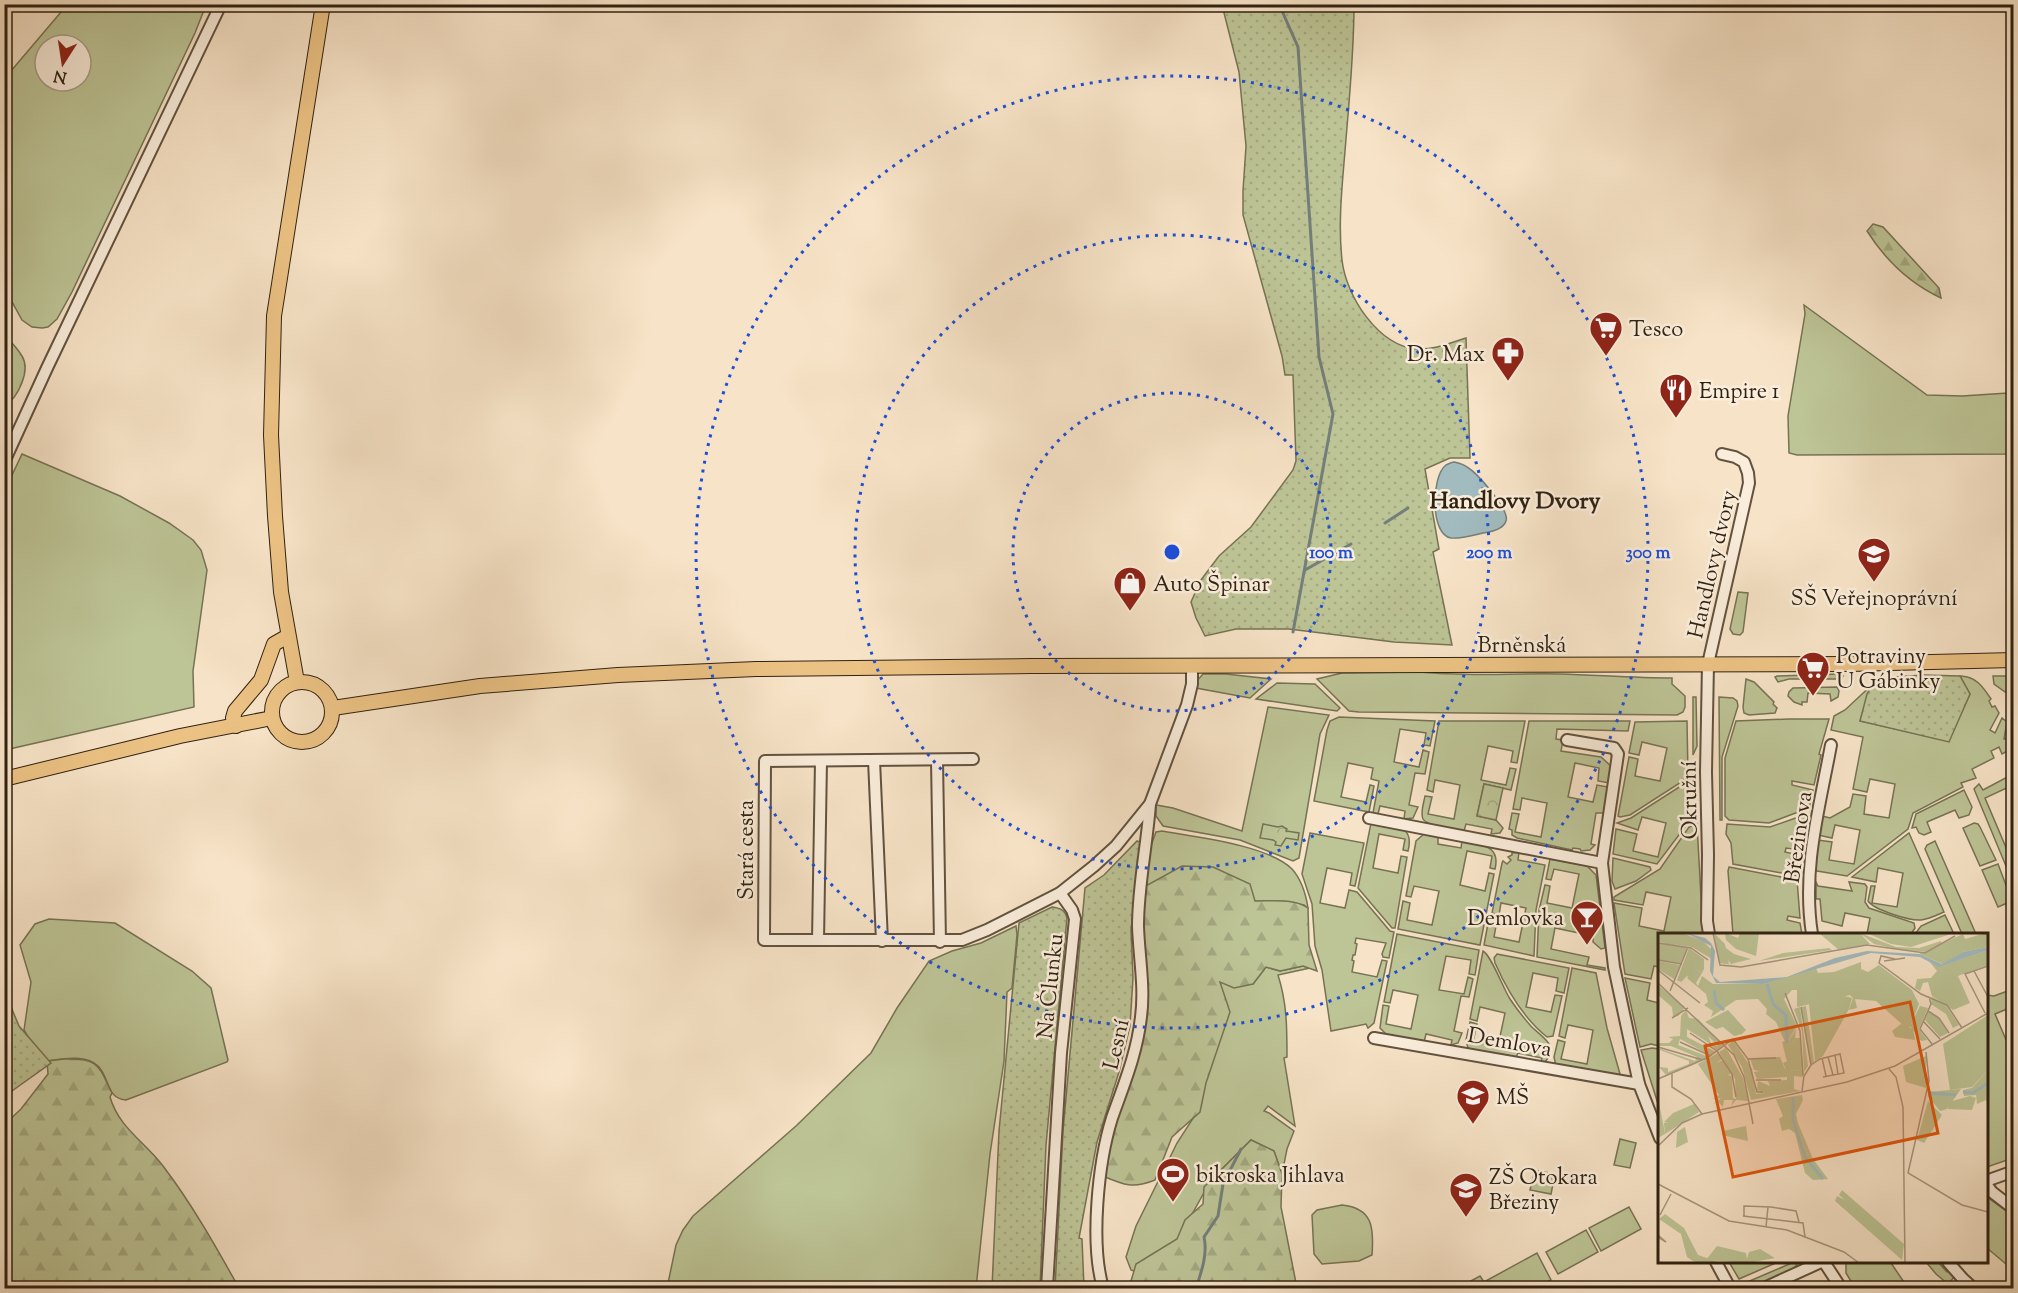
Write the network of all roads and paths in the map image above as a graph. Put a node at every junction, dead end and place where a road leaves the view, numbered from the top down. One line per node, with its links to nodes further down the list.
1 (222, 4): 4 (street)
2 (323, 4): 5 (main road)
3 (1722, 454): 7 (street, Handlovy dvory)
4 (4, 462)
5 (288, 636): 9 (main road); 12 (main road)
6 (2013, 660): 7 (main road, Brněnská)
7 (1708, 664): 8 (main road, Brněnská); 24 (street, Okružní)
8 (1192, 666): 10 (main road, Brněnská); 20 (street)
9 (297, 682): 10 (main road); 11 (main road)
10 (333, 708): 11 (main road)
11 (272, 718): 12 (main road)
12 (236, 726): 19 (main road)
13 (1566, 740): 22 (street)
14 (1832, 745): 25 (street, Březinova)
15 (973, 759): 17 (street, Stará cesta)
16 (874, 760): 17 (street, Stará cesta); 18 (street, Stará cesta); 27 (street)
17 (937, 760): 28 (street)
18 (821, 761): 26 (street); 26 (street, Stará cesta)
19 (4, 779)
20 (1150, 804): 23 (street); 41 (street, Lesní)
21 (1369, 818): 22 (street)
22 (1602, 863): 30 (street)
23 (1060, 893): 28 (street, Stará cesta); 40 (street, Na Člunku)
24 (1709, 933)
25 (1812, 933)
26 (818, 940): 27 (street, Stará cesta)
27 (882, 941): 28 (street, Stará cesta)
28 (940, 942)
29 (1374, 1038): 30 (street, Demlova)
30 (1639, 1084): 31 (street)
31 (1658, 1135)
32 (2013, 1171): 33 (street)
33 (1988, 1182)
34 (1988, 1186): 35 (street)
35 (2013, 1209)
36 (1717, 1263): 42 (street)
37 (1820, 1263): 43 (street)
38 (1823, 1263): 44 (street)
39 (1949, 1263): 45 (street)
40 (1047, 1288)
41 (1103, 1288)
42 (1730, 1288)
43 (1764, 1288)
44 (1841, 1288)
45 (1973, 1288)

